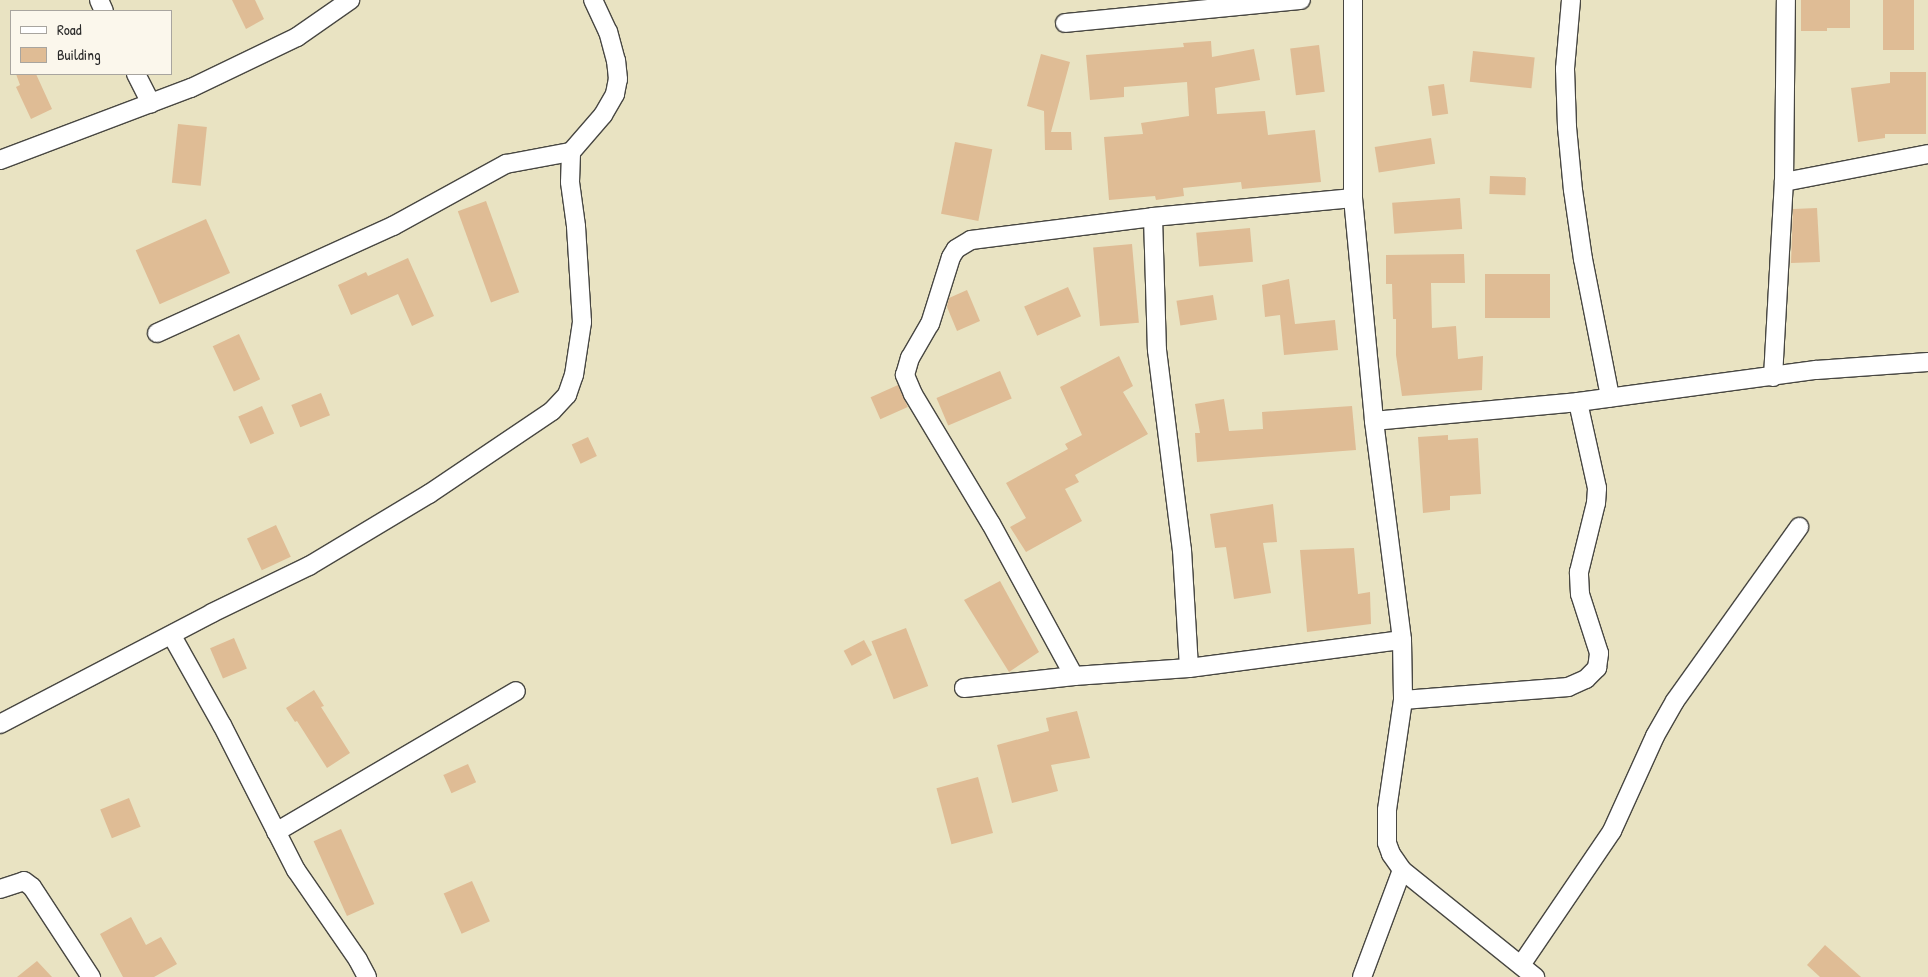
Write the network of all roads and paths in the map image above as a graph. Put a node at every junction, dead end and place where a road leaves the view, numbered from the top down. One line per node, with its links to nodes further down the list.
1 (350, 0): 9 (street)
2 (593, 0): 10 (street)
3 (1301, 0): 7 (street)
4 (1353, 0): 14 (street)
5 (1570, 0): 19 (street)
6 (1786, 0): 13 (street)
7 (1065, 23)
8 (137, 75): 9 (street)
9 (151, 103): 12 (street)
10 (571, 152): 16 (street); 23 (street)
11 (1928, 154): 13 (street)
12 (0, 160)
13 (1784, 182): 18 (street)
14 (1353, 198): 15 (street); 21 (street)
15 (1153, 217): 25 (street); 26 (street)
16 (157, 333)
17 (1928, 362): 18 (street)
18 (1772, 377): 19 (street)
19 (1610, 397): 20 (street)
20 (1578, 402): 21 (street); 29 (street)
21 (1374, 421): 24 (street)
22 (1799, 527): 34 (street)
23 (172, 636): 30 (street); 31 (street)
24 (1402, 640): 25 (street); 29 (street)
25 (1189, 668): 26 (street)
26 (1074, 676): 27 (street)
27 (964, 688)
28 (516, 691): 31 (street)
29 (1403, 700): 32 (street)
30 (0, 724)
31 (276, 832): 36 (street)
32 (1402, 870): 34 (street); 37 (street)
33 (0, 889): 35 (street)
34 (1521, 965): 38 (street)
35 (91, 977)
36 (367, 977)
37 (1362, 977)
38 (1535, 977)

